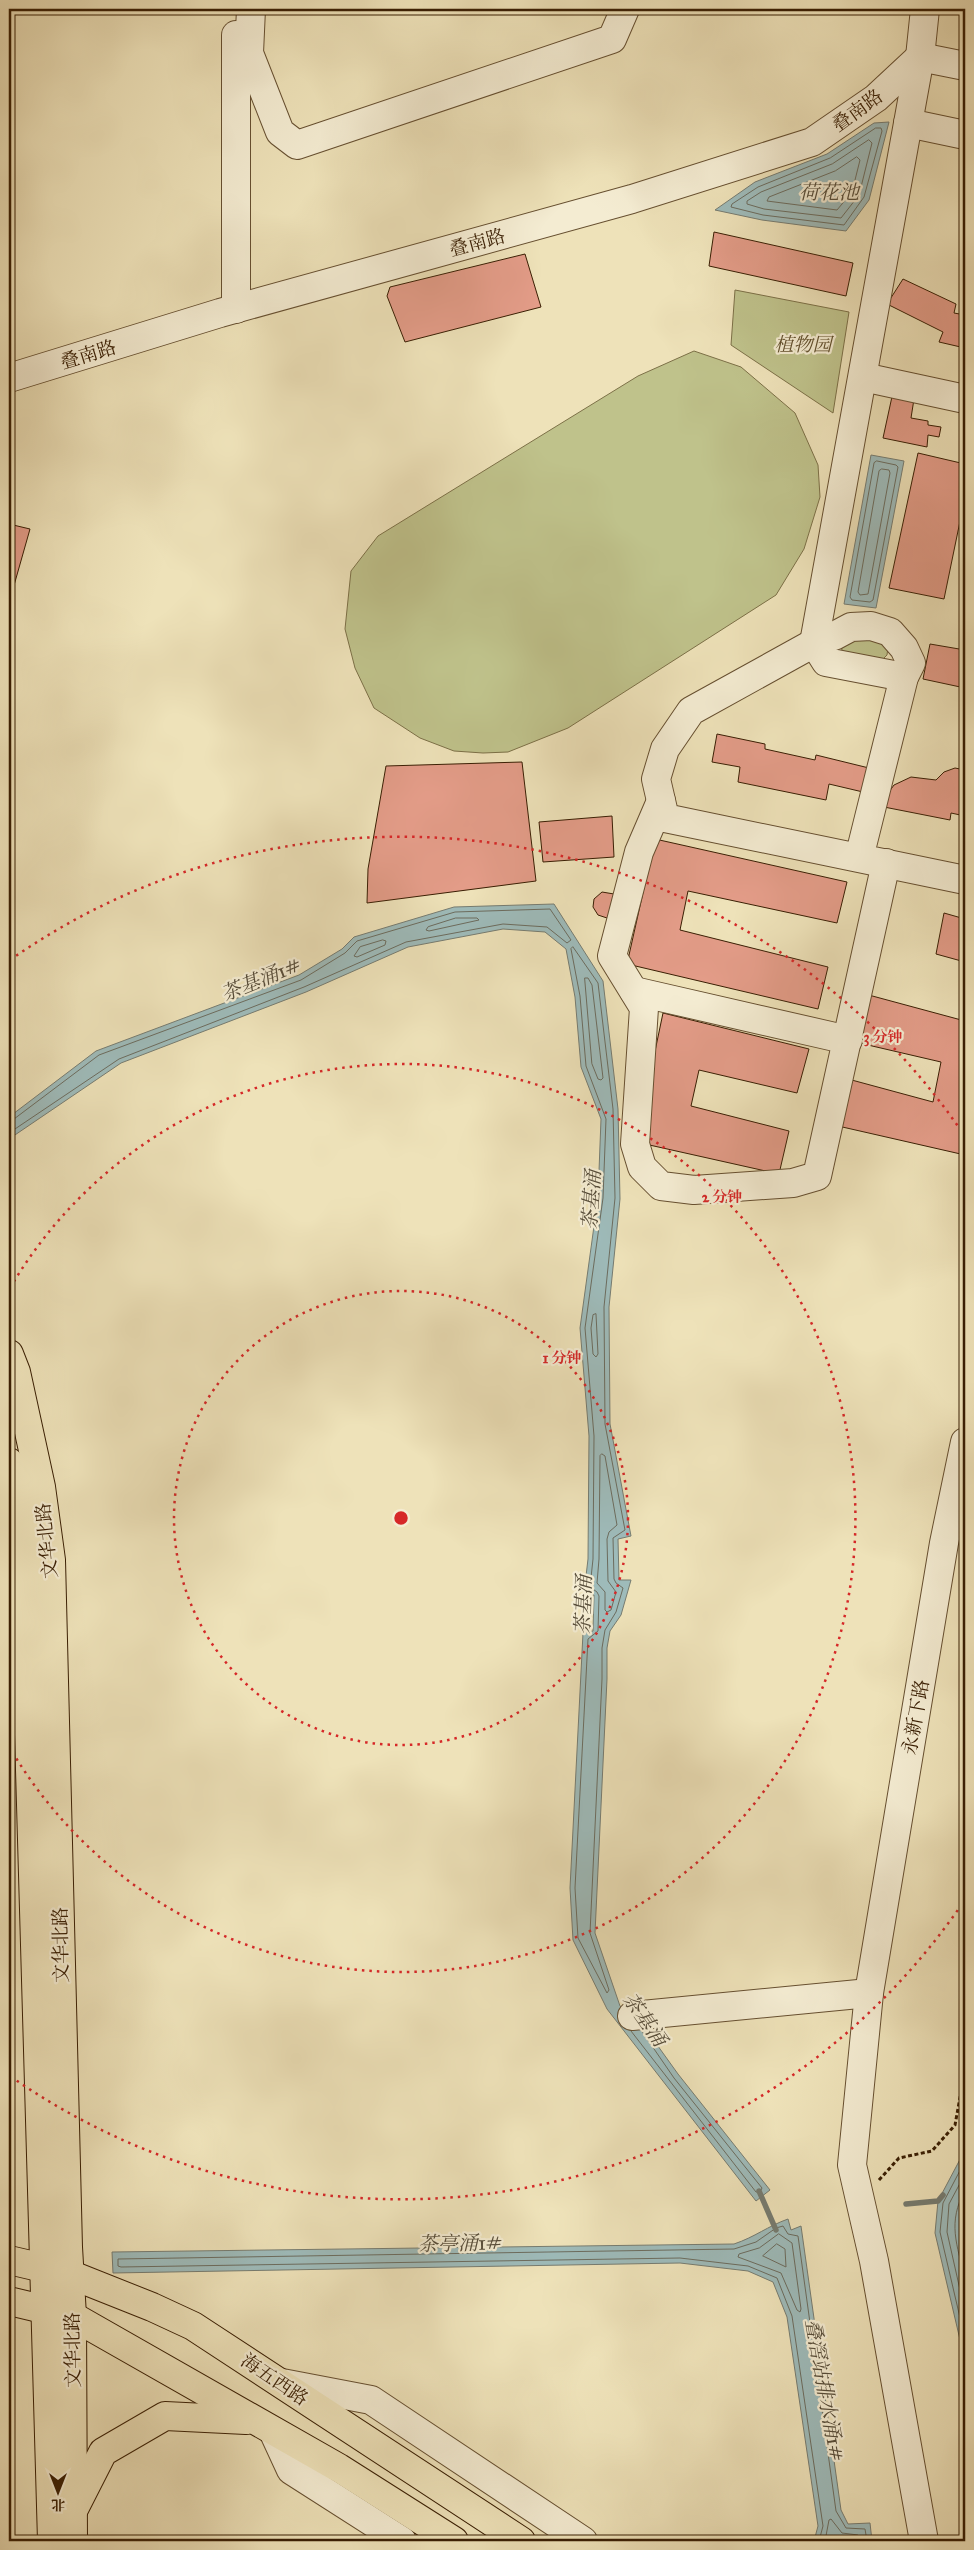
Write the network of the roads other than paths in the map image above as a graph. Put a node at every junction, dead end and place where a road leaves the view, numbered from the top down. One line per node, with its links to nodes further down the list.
1 (236, 9): 9 (street)
2 (250, 9): 3 (street)
3 (625, 9)
4 (925, 9): 5 (street)
5 (920, 56): 6 (street); 7 (street); 9 (street, 叠南路)
6 (965, 66)
7 (908, 123): 8 (street); 10 (street)
8 (965, 135)
9 (236, 309): 11 (street, 叠南路)
10 (863, 377): 12 (street); 13 (street)
11 (9, 378)
12 (965, 399)
13 (814, 643): 14 (street); 14 (street); 15 (street)
14 (904, 677): 16 (street)
15 (661, 801): 16 (street); 19 (street)
16 (859, 858): 17 (street)
17 (886, 863): 18 (street); 20 (street)
18 (965, 880)
19 (634, 991): 20 (street); 20 (street)
20 (848, 1040)
21 (9, 1354): 26 (main road, 文华北路)
22 (965, 1442): 24 (street, 永新下路)
23 (9, 1462): 26 (main road, 文华北路)
24 (868, 1993): 25 (street); 40 (street, 永新下路)
25 (632, 2016)
26 (56, 2259): 27 (main road, 海五西路); 29 (main road, 文华北路); 30 (main road, 文华北路); 31 (main road, 海五西路)
27 (9, 2260)
28 (9, 2301): 29 (main road)
29 (45, 2310): 30 (main road); 34 (main road, 文华北路)
30 (72, 2316): 32 (main road); 33 (main road, 文华北路)
31 (282, 2383): 38 (main road, 海五西路); 39 (street)
32 (265, 2426): 33 (main road); 36 (street); 37 (main road)
33 (73, 2510): 35 (main road, 文华北路)
34 (52, 2541)
35 (73, 2541)
36 (402, 2541)
37 (454, 2541)
38 (521, 2541)
39 (583, 2541)
40 (924, 2541)

